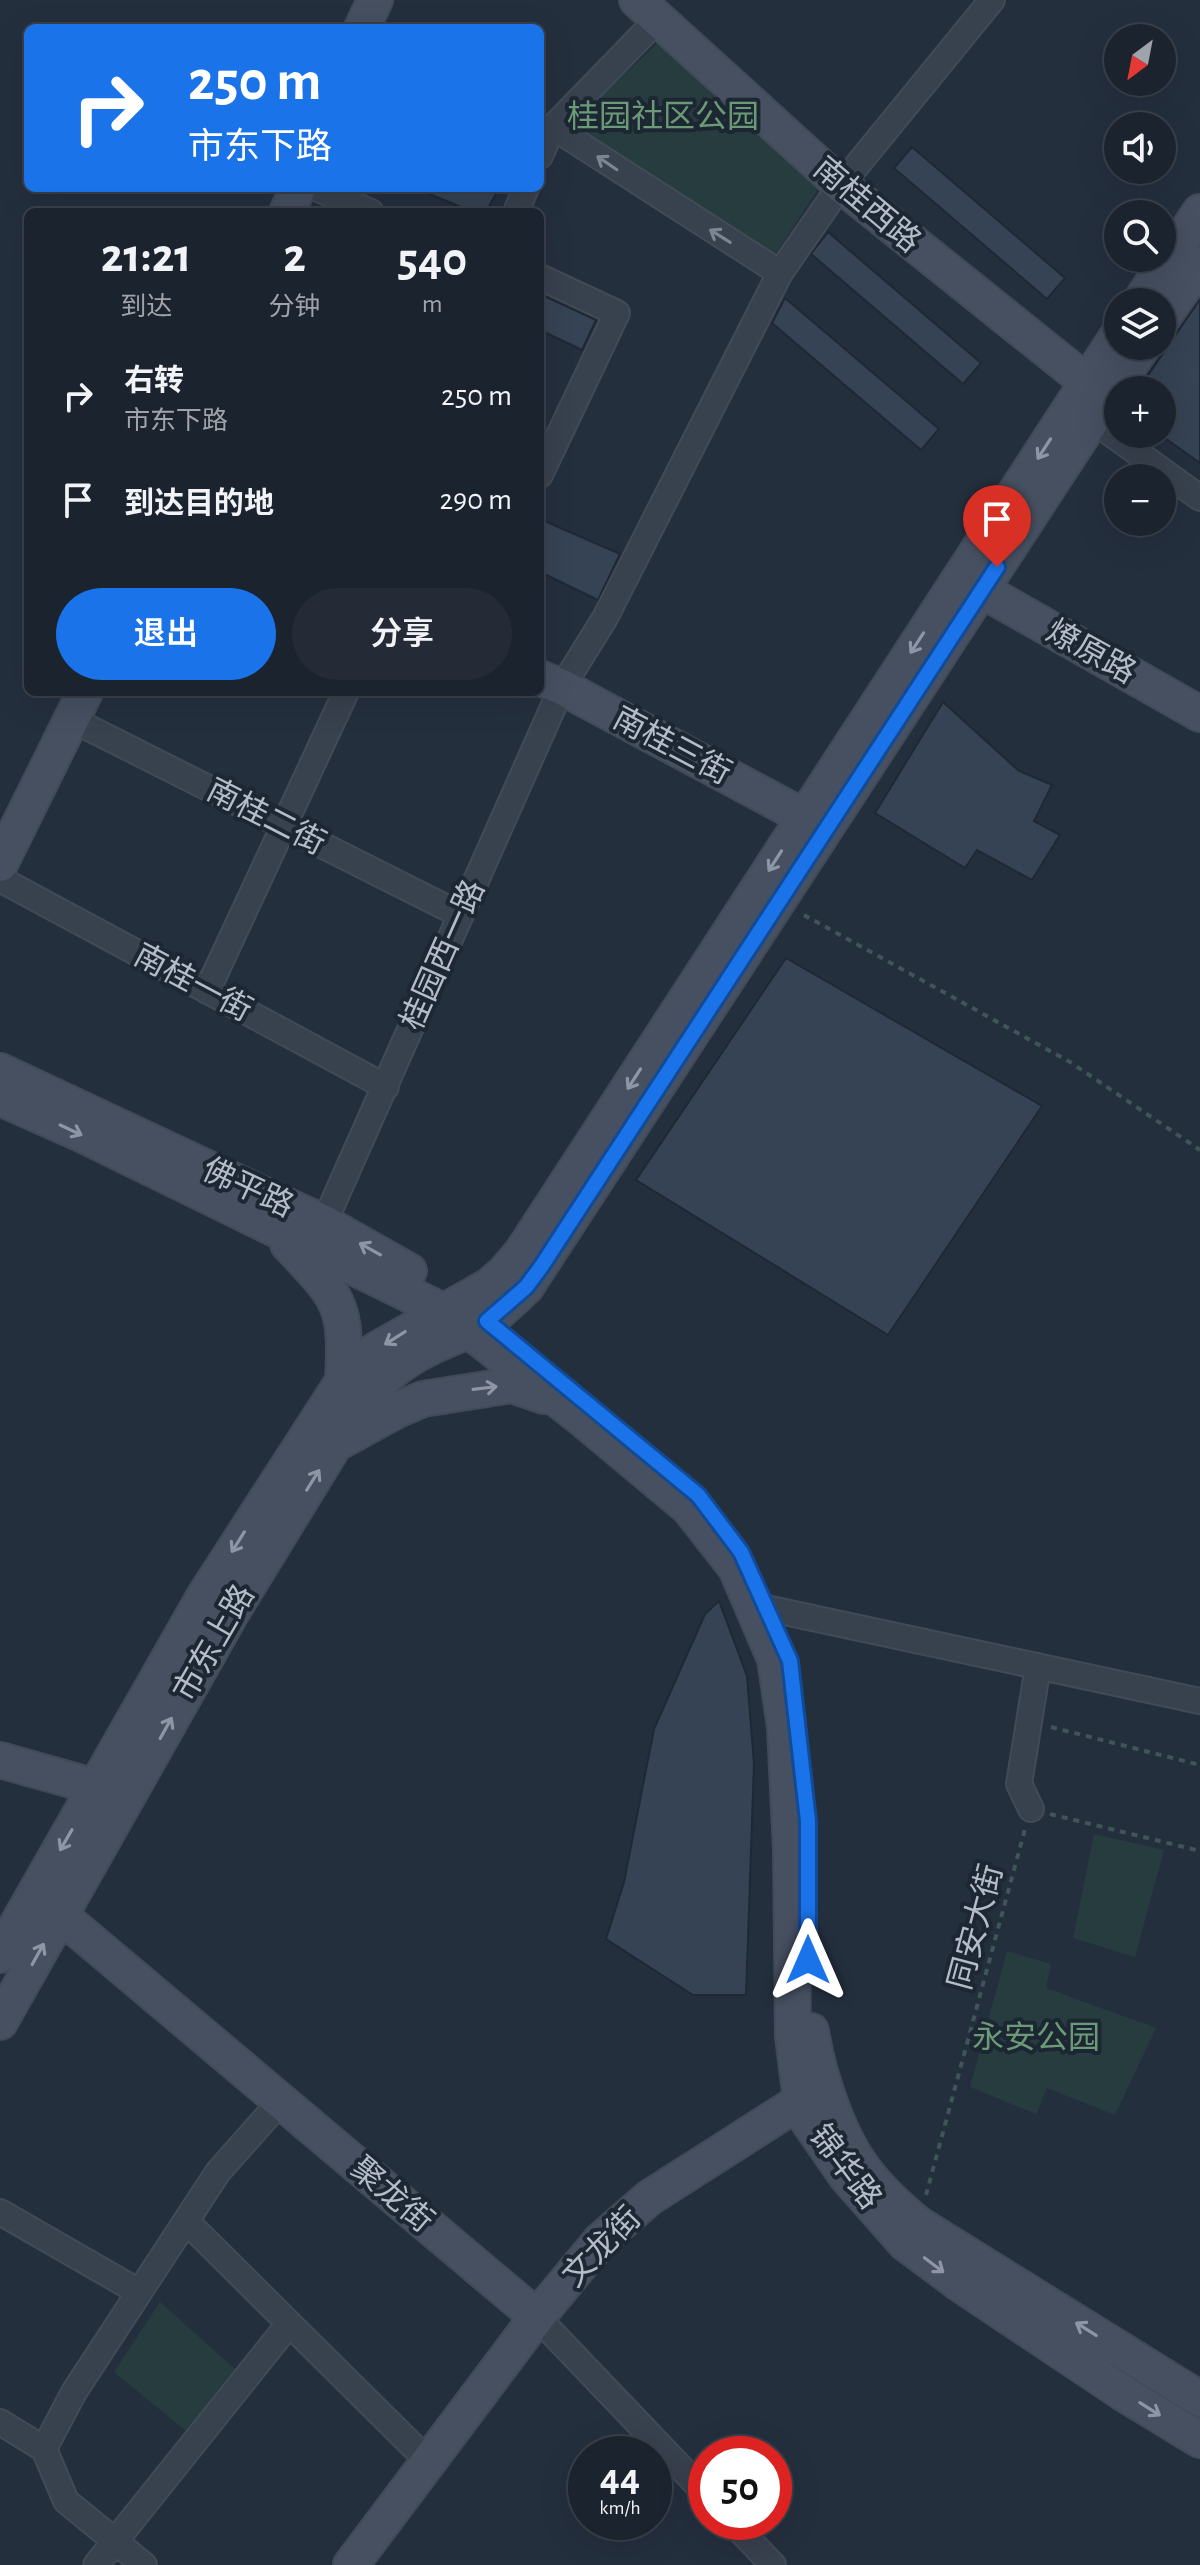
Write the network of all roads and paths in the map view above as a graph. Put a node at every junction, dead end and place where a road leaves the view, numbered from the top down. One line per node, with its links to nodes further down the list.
1 (375, 0): 4 (main road)
2 (992, 0): 7 (street, 桂园西一路)
3 (657, 6): 5 (street); 7 (main road, 南桂西路)
4 (364, 24)
5 (553, 127): 6 (street); 11 (street, one-way to 5)
6 (544, 147)
7 (841, 185): 11 (street, 桂园西一路); 18 (main road, 南桂西路)
8 (325, 192): 9 (street)
9 (362, 208)
10 (1200, 212): 14 (main road)
11 (780, 273): 22 (street, 桂园西一路)
12 (1197, 276): 15 (main road)
13 (544, 279): 19 (street)
14 (1149, 288)
15 (1176, 302)
16 (1109, 360): 18 (main road)
17 (1131, 360): 18 (main road)
18 (1095, 400): 20 (street); 21 (main road)
19 (544, 467)
20 (1200, 498)
21 (970, 584): 25 (main road, 燎原路); 26 (main road, one-way to 26); 39 (main road)
22 (551, 682): 26 (main road, 南桂三街); 30 (street, 桂园西一路)
23 (344, 696): 27 (street)
24 (78, 706): 27 (street, 南桂二街); 28 (main road)
25 (1200, 714)
26 (804, 817): 39 (main road, one-way to 39)
27 (283, 826): 30 (street, 南桂二街); 32 (street)
28 (0, 864)
29 (0, 879): 32 (street, 南桂一街)
30 (461, 915): 34 (street, 桂园西一路)
31 (804, 915): 36 (path)
32 (207, 991): 34 (street, 南桂一街)
33 (0, 1071): 37 (main road, 佛平路)
34 (386, 1087): 37 (street, 桂园西一路)
35 (0, 1098): 38 (main road, 佛平路, one-way to 38)
36 (1200, 1150)
37 (324, 1223): 39 (main road, 佛平路, one-way to 37)
38 (274, 1229): 39 (main road, 佛平路); 40 (main road)
39 (466, 1316): 40 (main road, 市东上路, one-way to 40); 41 (main road, 锦华路); 42 (main road, 市东上路); 43 (main road, 锦华路)
40 (343, 1381): 49 (main road, 市东上路, one-way to 49)
41 (560, 1401): 42 (main road, one-way to 41); 55 (main road, 锦华路)
42 (335, 1444): 52 (main road, 市东上路, one-way to 42)
43 (766, 1608): 44 (street); 55 (main road, 锦华路)
44 (1038, 1666): 45 (street); 46 (street)
45 (1200, 1701)
46 (1029, 1721): 48 (path); 50 (street)
47 (0, 1760): 49 (main road)
48 (1200, 1765)
49 (96, 1787): 53 (main road, 市东上路, one-way to 53)
50 (1031, 1809): 51 (path); 59 (path, 同安大街)
51 (1200, 1851)
52 (60, 1915): 54 (main road, 市东上路, one-way to 52); 56 (main road, 聚龙街)
53 (0, 1955)
54 (0, 2022)
55 (813, 2093): 59 (main road, 锦华路); 61 (main road, 文龙街); 65 (main road, 锦华路, one-way to 65)
56 (281, 2101): 58 (street); 61 (main road, 聚龙街)
57 (0, 2212): 60 (street)
58 (186, 2221): 60 (street); 62 (street)
59 (918, 2224): 63 (main road, 锦华路, one-way to 59)
60 (139, 2292): 66 (street)
61 (537, 2317): 67 (main road, 文龙街); 68 (street, 聚龙街)
62 (289, 2324): 67 (street); 70 (street)
63 (1200, 2399)
64 (0, 2422): 66 (street)
65 (1200, 2440)
66 (44, 2449): 70 (street)
67 (430, 2463): 73 (main road, 文龙街)
68 (688, 2475)
69 (749, 2540): 74 (street)
70 (116, 2542): 71 (street); 72 (street)
71 (96, 2565)
72 (144, 2565)
73 (351, 2565)
74 (773, 2565)

